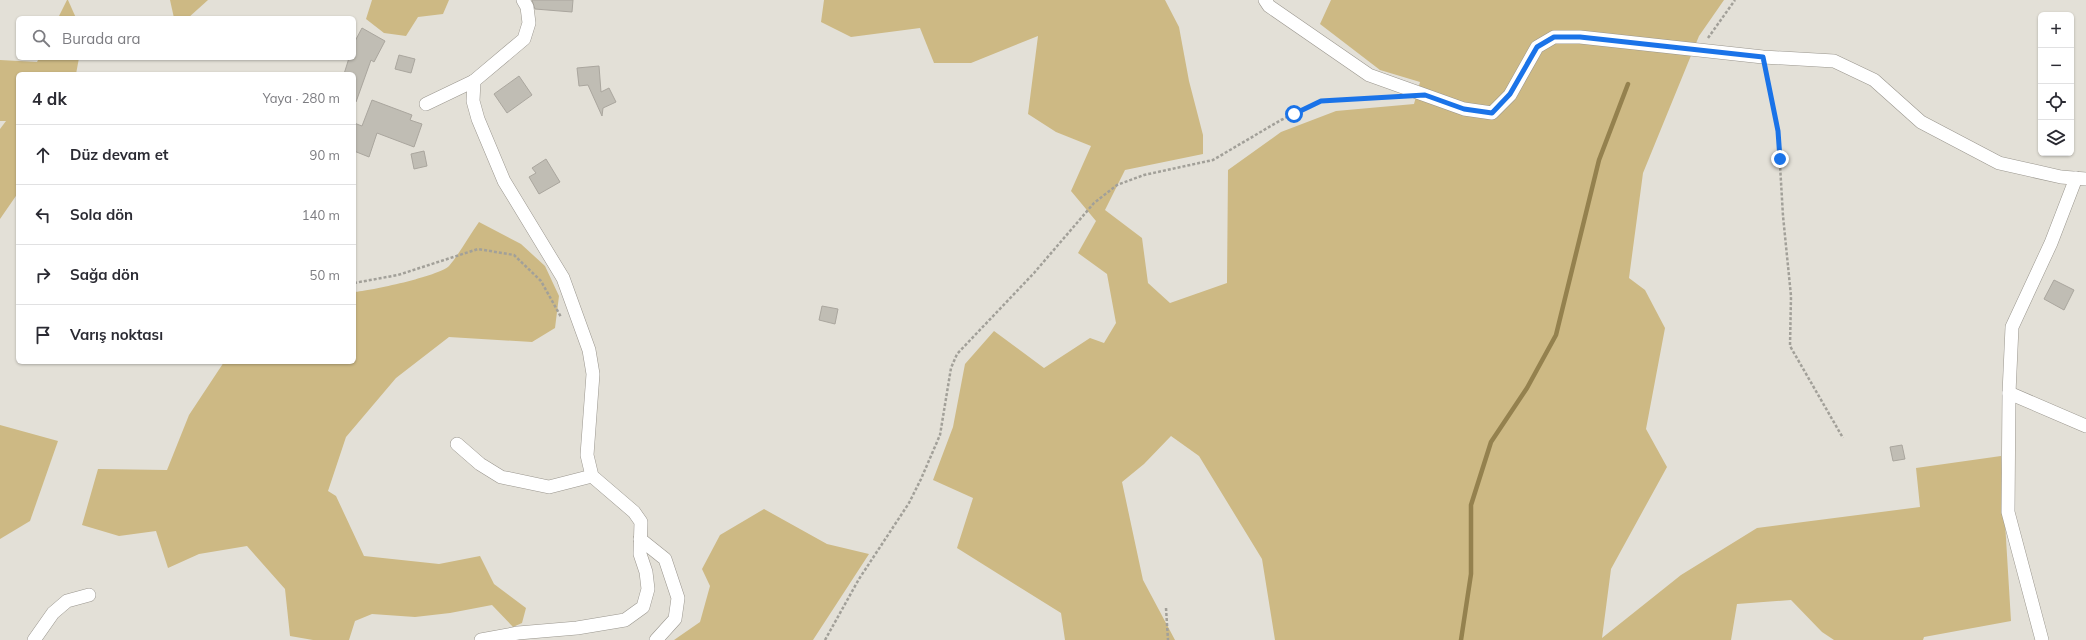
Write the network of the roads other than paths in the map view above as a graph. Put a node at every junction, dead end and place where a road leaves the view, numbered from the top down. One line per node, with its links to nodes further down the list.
1 (523, 0): 3 (street)
2 (1265, 0): 5 (street)
3 (474, 81): 4 (street); 9 (street)
4 (426, 104)
5 (2081, 179): 6 (street)
6 (2008, 393): 7 (street); 15 (street)
7 (2086, 426)
8 (457, 444): 9 (street)
9 (592, 476): 10 (street)
10 (640, 538): 13 (street); 14 (street)
11 (89, 595): 12 (street)
12 (34, 640)
13 (481, 640)
14 (656, 640)
15 (2042, 640)

